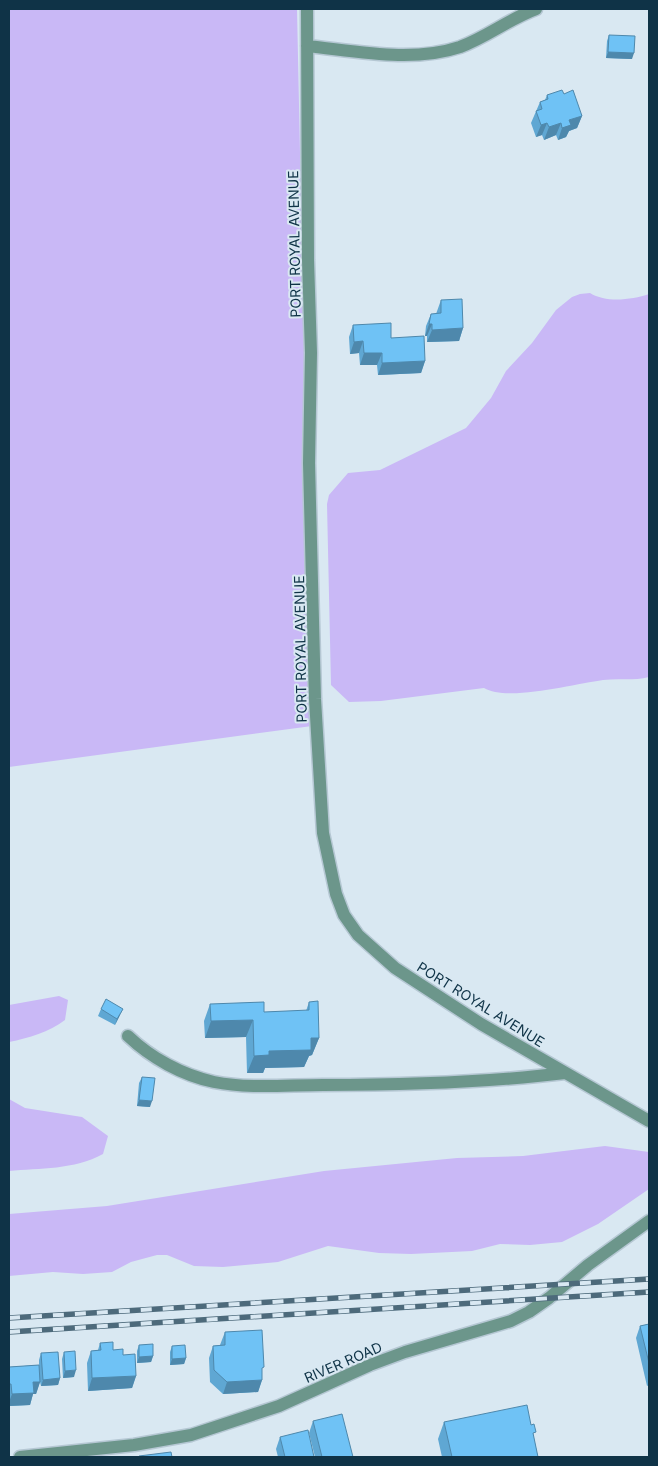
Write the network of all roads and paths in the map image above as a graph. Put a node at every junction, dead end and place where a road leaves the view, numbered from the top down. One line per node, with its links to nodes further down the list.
1 (307, 9): 3 (street, PORT ROYAL AVENUE)
2 (536, 9): 3 (street)
3 (307, 46): 5 (street, PORT ROYAL AVENUE)
4 (128, 1036): 5 (street)
5 (565, 1073): 6 (street, PORT ROYAL AVENUE)
6 (649, 1121)
7 (649, 1221): 8 (street, RIVER ROAD)
8 (20, 1457)

